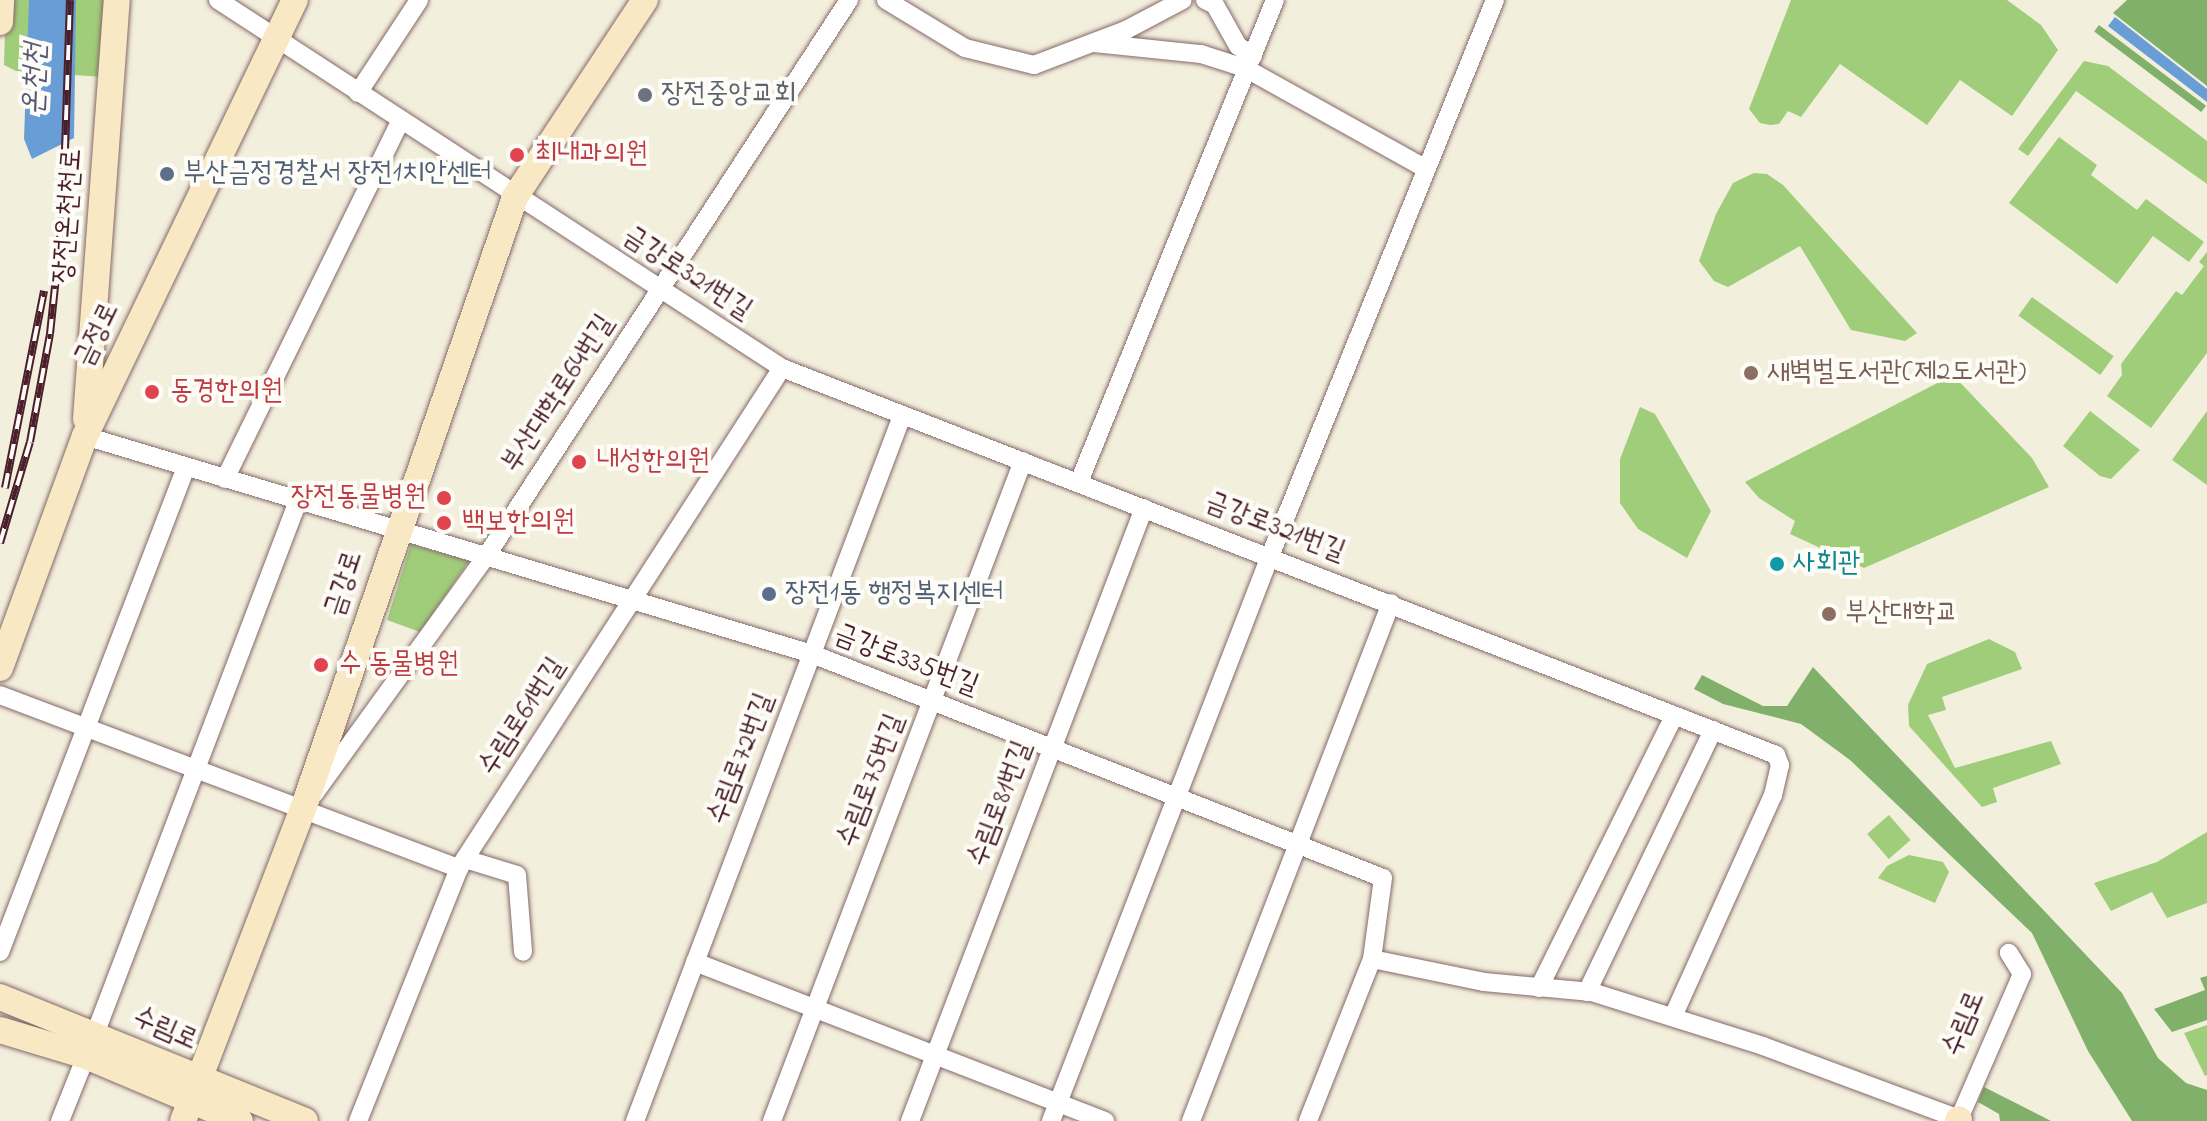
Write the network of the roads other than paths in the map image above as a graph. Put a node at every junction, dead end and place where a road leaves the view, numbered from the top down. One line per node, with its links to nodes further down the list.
1 (1, 0): 13 (main road)
2 (117, 0): 24 (main road, 장전온천천로)
3 (218, 0): 14 (street)
4 (295, 0): 14 (main road, 금정로)
5 (419, 0): 17 (street)
6 (645, 0): 20 (main road, 금강로)
7 (849, 0): 21 (street, 부산대학로64번길)
8 (886, 0): 15 (street)
9 (1183, 0): 15 (street)
10 (1205, 0): 16 (street)
11 (1275, 0): 16 (street)
12 (1495, 0): 19 (street)
13 (0, 22)
14 (276, 39): 17 (street); 24 (main road, 금정로)
15 (1094, 43): 16 (street)
16 (1249, 62): 19 (street); 28 (street)
17 (358, 93): 18 (street)
18 (400, 121): 20 (street); 27 (street)
19 (1425, 168): 33 (street)
20 (515, 197): 21 (street, 금강로321번길); 31 (main road, 금강로)
21 (660, 290): 22 (street, 금강로321번길); 32 (street, 부산대학로64번길)
22 (782, 368): 23 (street, 금강로321번길); 34 (street, 수림로61번길)
23 (902, 416): 25 (street, 금강로321번길); 36 (street, 수림로72번길)
24 (85, 436): 26 (street, 금강로335번길); 37 (main road, 금정로)
25 (1023, 461): 28 (street, 금강로321번길); 39 (street, 수림로75번길)
26 (186, 467): 27 (street, 금강로335번길); 41 (street)
27 (225, 479): 29 (street, 금강로335번길)
28 (1079, 482): 30 (street, 금강로321번길)
29 (298, 501): 31 (street, 금강로335번길); 44 (street)
30 (1144, 508): 33 (street, 금강로321번길); 43 (street, 수림로81번길)
31 (396, 531): 32 (street, 금강로335번길); 46 (main road, 금강로)
32 (487, 555): 34 (street, 금강로335번길); 46 (street, 부산대학로64번길)
33 (1270, 556): 35 (street, 금강로321번길); 45 (street)
34 (631, 601): 36 (street, 금강로335번길); 48 (street, 수림로61번길)
35 (1391, 603): 40 (street, 금강로321번길); 47 (street)
36 (812, 654): 39 (street, 금강로335번길); 53 (street, 수림로72번길)
37 (0, 668)
38 (0, 695): 41 (street)
39 (932, 701): 43 (street, 금강로335번길); 57 (street, 수림로75번길)
40 (1674, 716): 42 (street, 금강로321번길); 54 (street)
41 (87, 728): 44 (street); 49 (street)
42 (1713, 730): 55 (street); 58 (street, 금강로321번길)
43 (1052, 749): 45 (street, 금강로335번길); 61 (street, 수림로81번길)
44 (196, 767): 46 (street); 60 (street)
45 (1176, 797): 47 (street, 금강로335번길); 63 (street)
46 (303, 809): 48 (street); 62 (main road, 금강로)
47 (1298, 845): 52 (street, 금강로335번길); 74 (street)
48 (462, 863): 50 (street); 68 (street, 수림로61번길)
49 (0, 952)
50 (523, 952)
51 (2009, 953): 64 (street, 수림로)
52 (1372, 959): 54 (street); 75 (street)
53 (695, 962): 57 (street); 69 (street, 수림로72번길)
54 (1539, 988): 55 (street)
55 (1587, 992): 58 (street)
56 (0, 997): 60 (main road, 수림로)
57 (816, 1009): 61 (street); 70 (street, 수림로75번길)
58 (1673, 1016): 64 (street)
59 (0, 1030): 60 (main road, 수림로)
60 (90, 1045): 62 (main road, 수림로); 65 (street)
61 (935, 1055): 63 (street); 71 (street, 수림로81번길)
62 (191, 1101): 66 (main road, 수림로); 67 (main road, 수림로)
63 (1058, 1103): 72 (street); 73 (street)
64 (1958, 1120)
65 (60, 1121)
66 (240, 1121)
67 (305, 1121)
68 (358, 1121)
69 (635, 1121)
70 (772, 1121)
71 (910, 1121)
72 (1051, 1121)
73 (1105, 1121)
74 (1191, 1121)
75 (1308, 1121)

